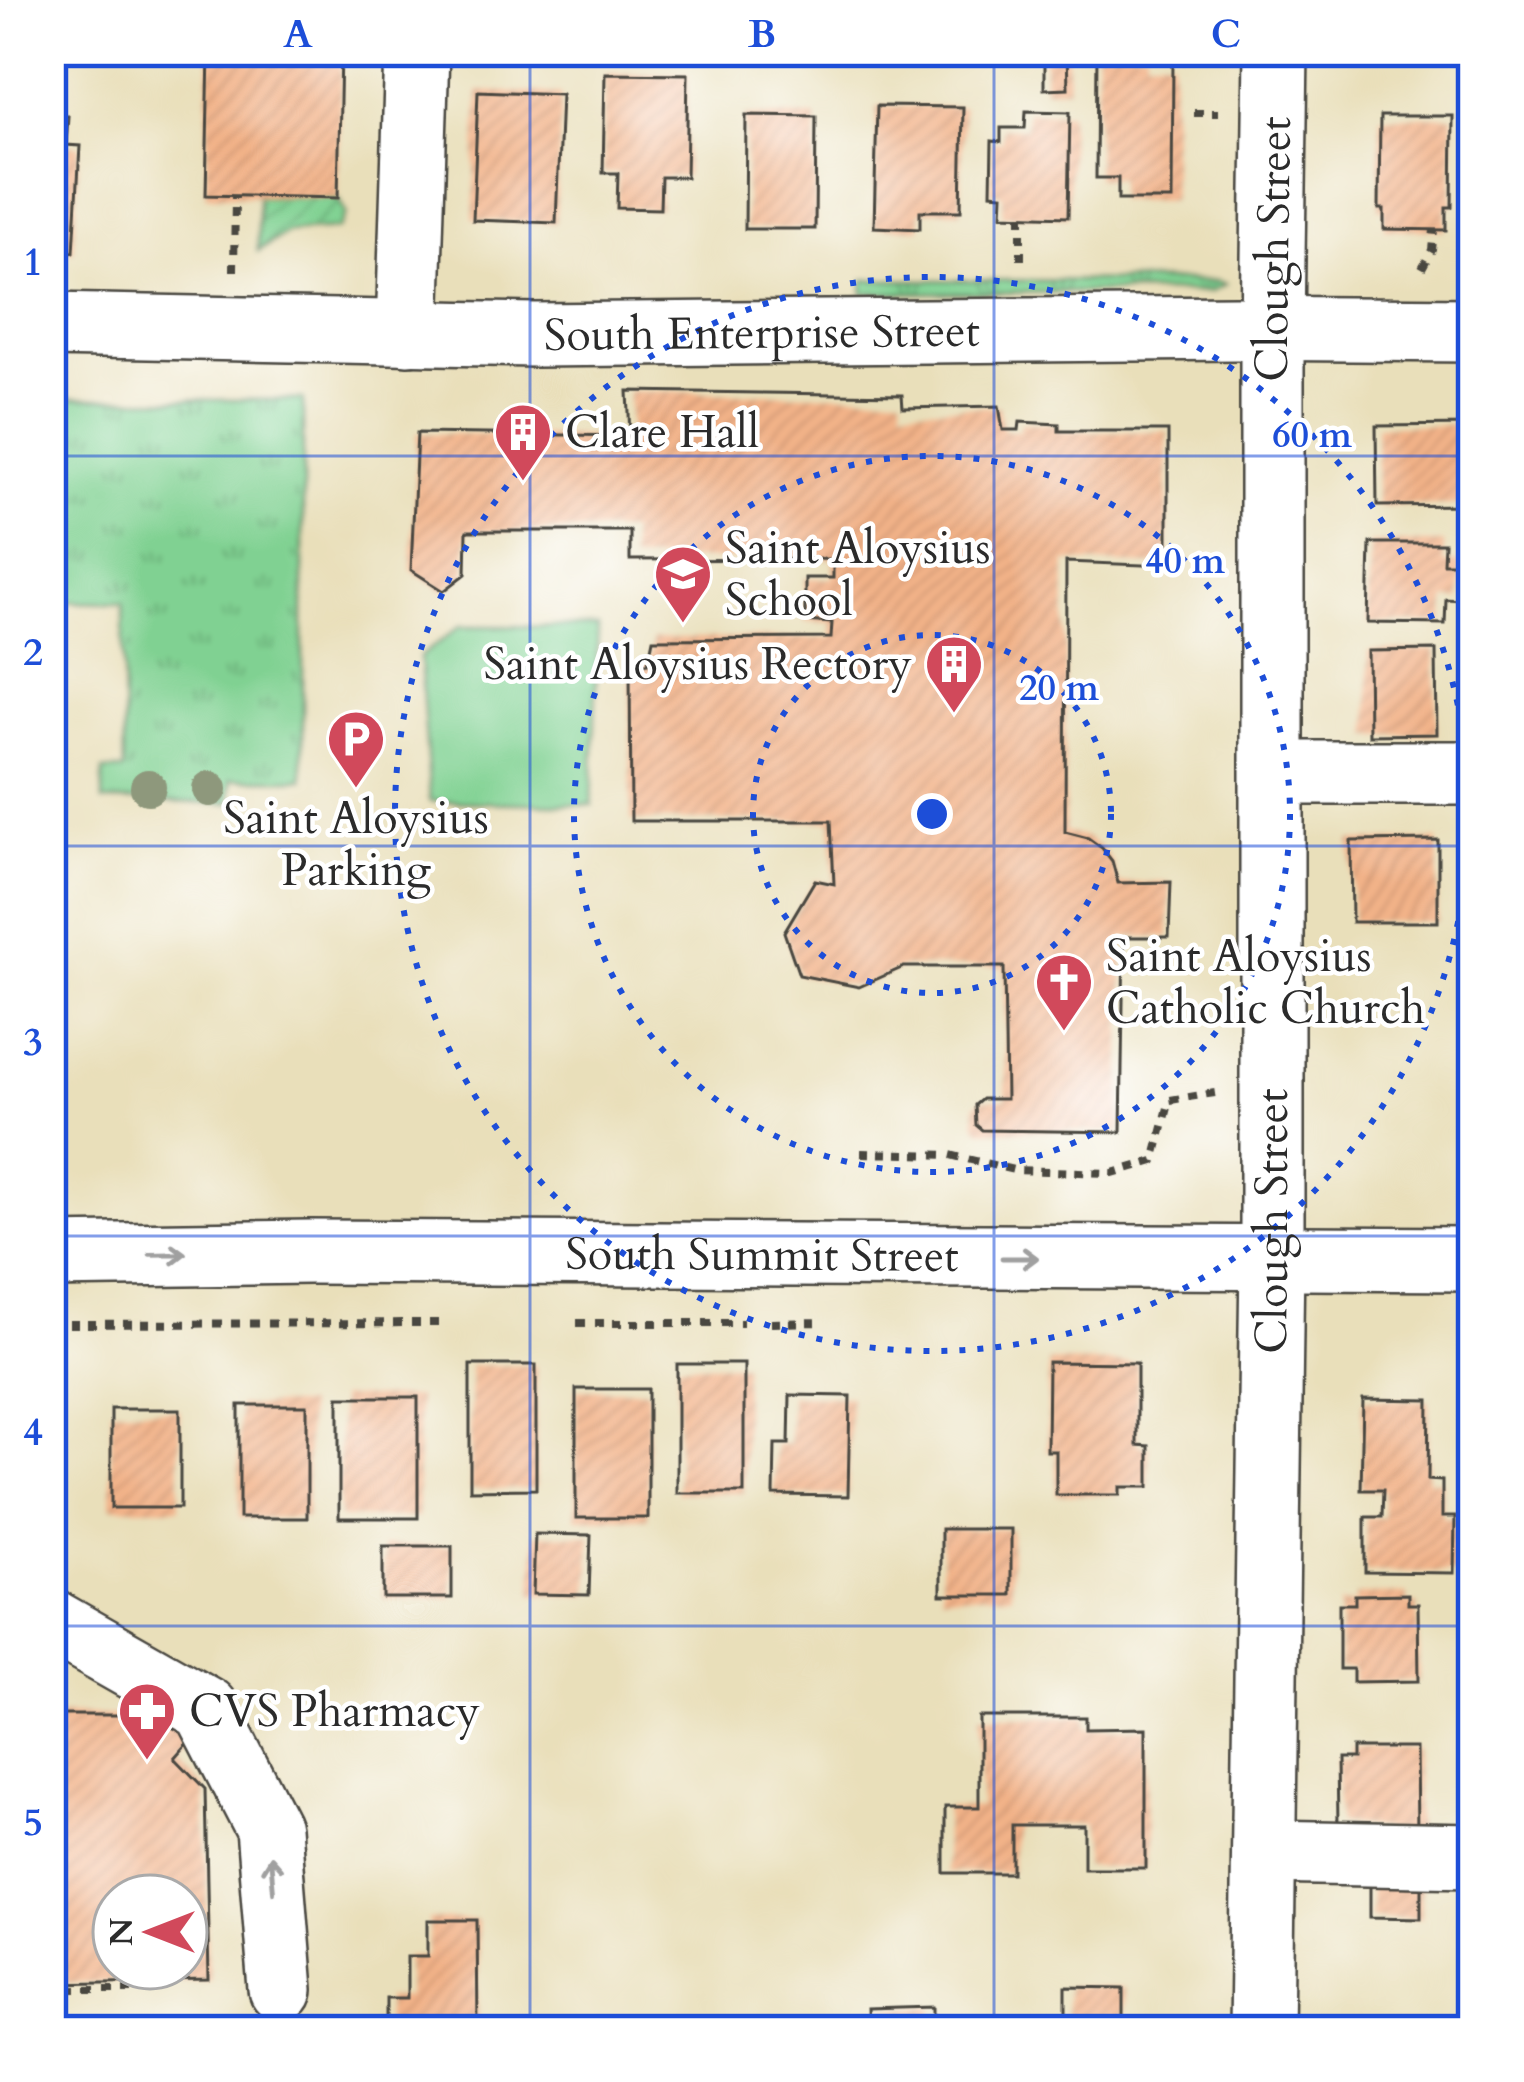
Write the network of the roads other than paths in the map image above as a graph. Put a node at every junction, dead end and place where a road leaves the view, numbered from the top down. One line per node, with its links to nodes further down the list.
1 (416, 51): 6 (street)
2 (1276, 51): 4 (street, Clough Street)
3 (51, 325): 6 (street, South Enterprise Street)
4 (1272, 328): 5 (street, South Enterprise Street); 6 (street, South Enterprise Street); 7 (street, Clough Street)
5 (1473, 330)
6 (407, 333)
7 (1273, 772): 8 (street); 10 (street, Clough Street)
8 (1473, 772)
9 (51, 1256): 10 (street, South Summit Street, one-way to 10)
10 (1272, 1259): 11 (street, South Summit Street); 13 (street, Clough Street)
11 (1473, 1259)
12 (51, 1621): 15 (street, one-way to 12)
13 (1264, 1852): 14 (street); 16 (street, Clough Street)
14 (1473, 1856)
15 (281, 1990)
16 (1261, 2031)

